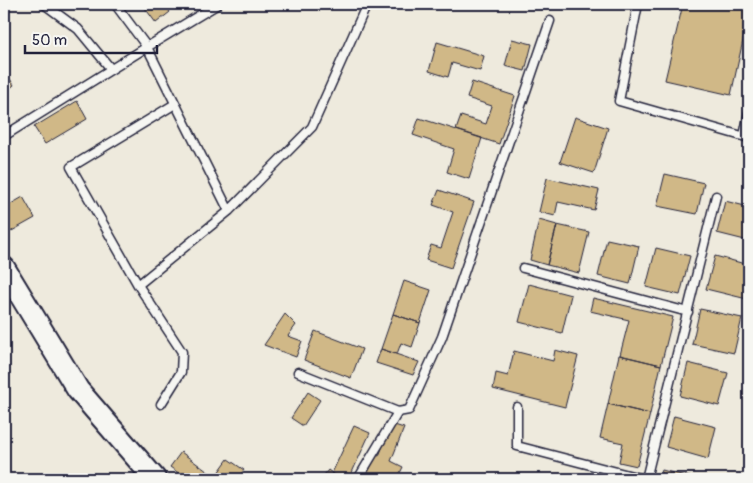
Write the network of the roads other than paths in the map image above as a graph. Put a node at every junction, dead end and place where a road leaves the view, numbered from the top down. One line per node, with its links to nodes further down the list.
1 (44, 4): 8 (lane)
2 (115, 4): 7 (lane)
3 (218, 4): 7 (lane)
4 (367, 4): 14 (lane)
5 (638, 4): 12 (lane)
6 (550, 21): 22 (lane)
7 (147, 46): 8 (lane); 9 (lane)
8 (111, 69): 11 (lane)
9 (175, 104): 14 (lane); 17 (lane)
10 (749, 112): 12 (lane)
11 (4, 136)
12 (746, 137)
13 (716, 196): 18 (lane)
14 (229, 211): 17 (lane)
15 (4, 268): 23 (main road)
16 (523, 268): 18 (lane)
17 (138, 285): 20 (lane)
18 (688, 312): 25 (lane)
19 (298, 372): 22 (lane)
20 (161, 404)
21 (517, 407): 25 (lane)
22 (398, 412): 24 (lane)
23 (154, 479)
24 (358, 479)
25 (645, 479)

